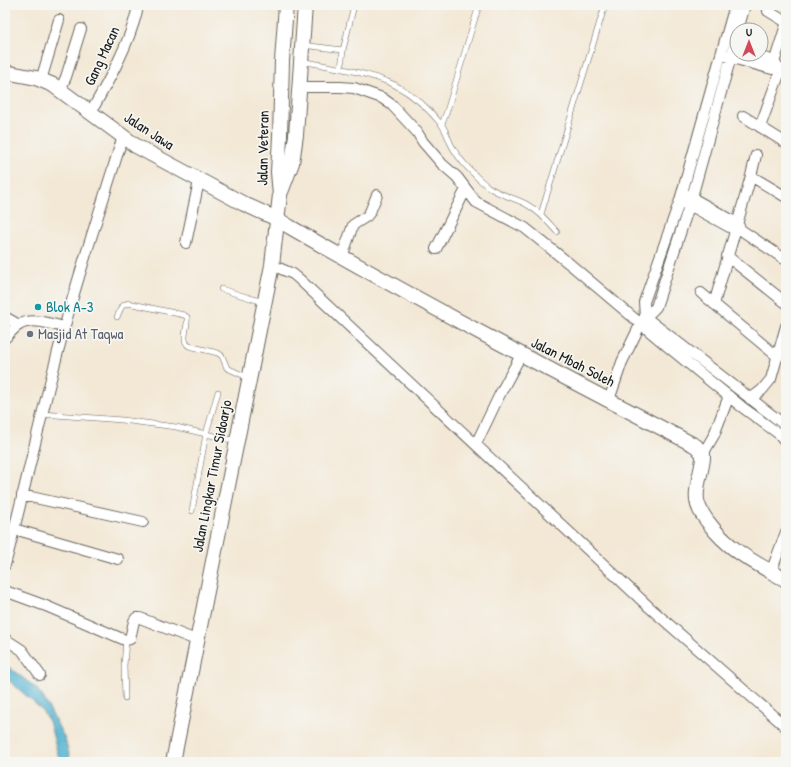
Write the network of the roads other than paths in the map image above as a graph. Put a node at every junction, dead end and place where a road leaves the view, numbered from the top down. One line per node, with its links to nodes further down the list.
1 (286, 5): 37 (main road, Jalan Veteran)
2 (305, 5): 15 (main road, Jalan Veteran)
3 (354, 5): 16 (lane)
4 (479, 5): 29 (lane)
5 (605, 5): 42 (lane)
6 (735, 5): 11 (street)
7 (745, 5): 12 (street)
8 (137, 11): 27 (street, Gang Macan)
9 (768, 11): 13 (street)
10 (59, 20): 24 (street)
11 (733, 22)
12 (740, 22)
13 (786, 24): 21 (street)
14 (81, 29): 26 (street)
15 (302, 45): 16 (lane); 18 (main road, Jalan Veteran)
16 (343, 50): 22 (lane)
17 (729, 52): 39 (street); 41 (street)
18 (300, 60): 22 (lane); 25 (main road, Jalan Veteran)
19 (762, 62): 21 (street)
20 (768, 62): 21 (street)
21 (778, 67): 30 (street)
22 (341, 69): 29 (lane)
23 (5, 72): 24 (main road, Jalan Jawa)
24 (41, 80): 26 (main road, Jalan Jawa)
25 (299, 87): 36 (street); 37 (main road, Jalan Veteran)
26 (60, 90): 27 (main road, Jalan Jawa)
27 (91, 112): 31 (main road, Jalan Jawa)
28 (743, 116): 30 (street)
29 (442, 124): 42 (lane)
30 (760, 127): 32 (street)
31 (130, 141): 35 (main road, Jalan Jawa); 62 (street)
32 (786, 143)
33 (756, 155): 34 (street)
34 (751, 176): 40 (street); 44 (street)
35 (199, 181): 43 (main road, Jalan Jawa); 46 (street)
36 (466, 189): 47 (street); 59 (street)
37 (280, 195): 43 (main road, Jalan Lingkar Timur Sidoarjo)
38 (377, 195): 49 (street)
39 (681, 197): 41 (street); 59 (street)
40 (786, 197)
41 (691, 201): 44 (street); 59 (street)
42 (541, 214): 45 (lane)
43 (278, 219): 49 (main road, Jalan Mbah Soleh); 51 (main road, Jalan Lingkar Timur Sidoarjo)
44 (738, 227): 48 (street); 50 (street)
45 (557, 232)
46 (186, 243)
47 (436, 250)
48 (727, 256): 55 (street); 56 (street)
49 (342, 257): 64 (main road, Jalan Mbah Soleh)
50 (786, 260)
51 (272, 265): 54 (main road, Jalan Lingkar Timur Sidoarjo); 76 (street)
52 (221, 289): 54 (lane)
53 (701, 294): 56 (street)
54 (264, 302): 66 (main road, Jalan Lingkar Timur Sidoarjo)
55 (786, 303)
56 (714, 304): 65 (street)
57 (5, 317): 60 (street)
58 (117, 317): 66 (lane)
59 (643, 321): 68 (street); 69 (street); 70 (street)
60 (19, 325): 62 (street); 63 (street)
61 (786, 326): 65 (street)
62 (64, 327): 71 (street)
63 (5, 338)
64 (521, 355): 70 (main road, Jalan Mbah Soleh); 76 (street)
65 (778, 357): 69 (street)
66 (249, 378): 74 (main road, Jalan Lingkar Timur Sidoarjo)
67 (218, 392): 73 (lane)
68 (729, 396): 75 (street); 77 (street)
69 (750, 398): 72 (street)
70 (608, 400): 77 (main road, Jalan Mbah Soleh)
71 (42, 414): 73 (lane); 78 (street)
72 (786, 426)
73 (206, 434): 74 (lane); 79 (lane)
74 (236, 441): 90 (main road, Jalan Lingkar Timur Sidoarjo)
75 (786, 442)
76 (476, 444): 93 (street)
77 (702, 454): 85 (main road)
78 (22, 495): 80 (street); 81 (street)
79 (192, 511)
80 (143, 522)
81 (14, 529): 83 (street); 84 (street)
82 (786, 532): 85 (street)
83 (118, 559)
84 (5, 565)
85 (771, 572): 86 (main road)
86 (786, 580)
87 (5, 591): 89 (street)
88 (5, 639): 91 (street)
89 (126, 640): 90 (street); 92 (lane)
90 (196, 640): 94 (main road, Jalan Lingkar Timur Sidoarjo)
91 (40, 675)
92 (125, 698)
93 (786, 727)
94 (173, 762)

